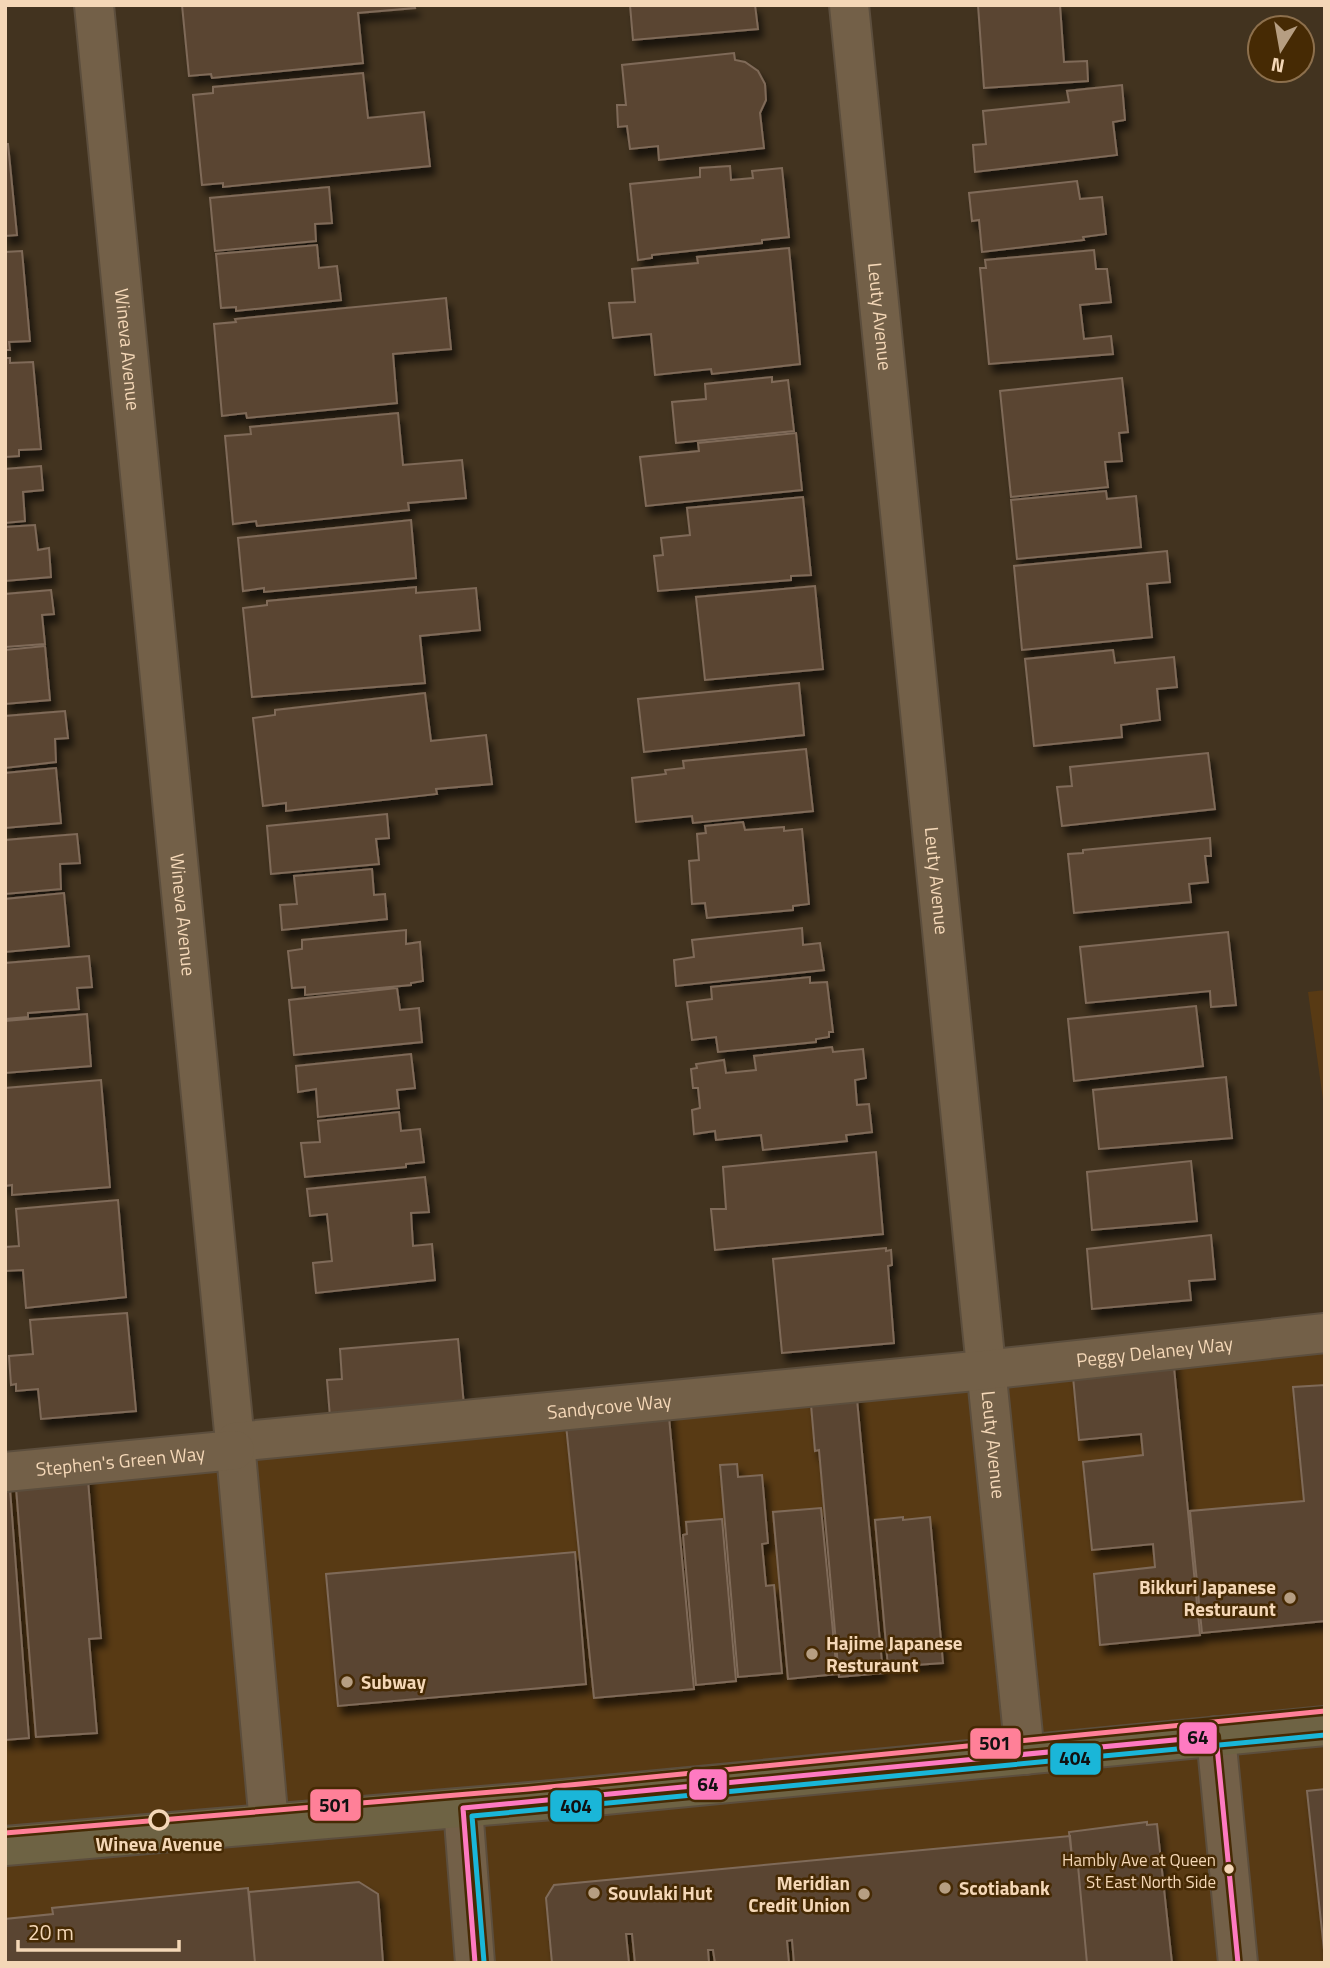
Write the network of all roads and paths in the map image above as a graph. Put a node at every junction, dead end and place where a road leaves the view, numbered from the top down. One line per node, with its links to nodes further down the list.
1 (94, 5): 5 (street, Wineva Avenue)
2 (849, 5): 4 (street, Leuty Avenue)
3 (1325, 1333): 4 (street, Peggy Delaney Way)
4 (985, 1370): 5 (street, Sandycove Way); 9 (street, Leuty Avenue)
5 (235, 1446): 6 (street, Stephen's Green Way); 11 (street, Wineva Avenue)
6 (5, 1472)
7 (1325, 1726): 8 (main road)
8 (1216, 1736): 9 (main road); 14 (street)
9 (1025, 1755): 10 (main road)
10 (463, 1808): 11 (main road); 13 (street)
11 (269, 1824): 12 (main road)
12 (5, 1846)
13 (475, 1963)
14 (1238, 1963)

